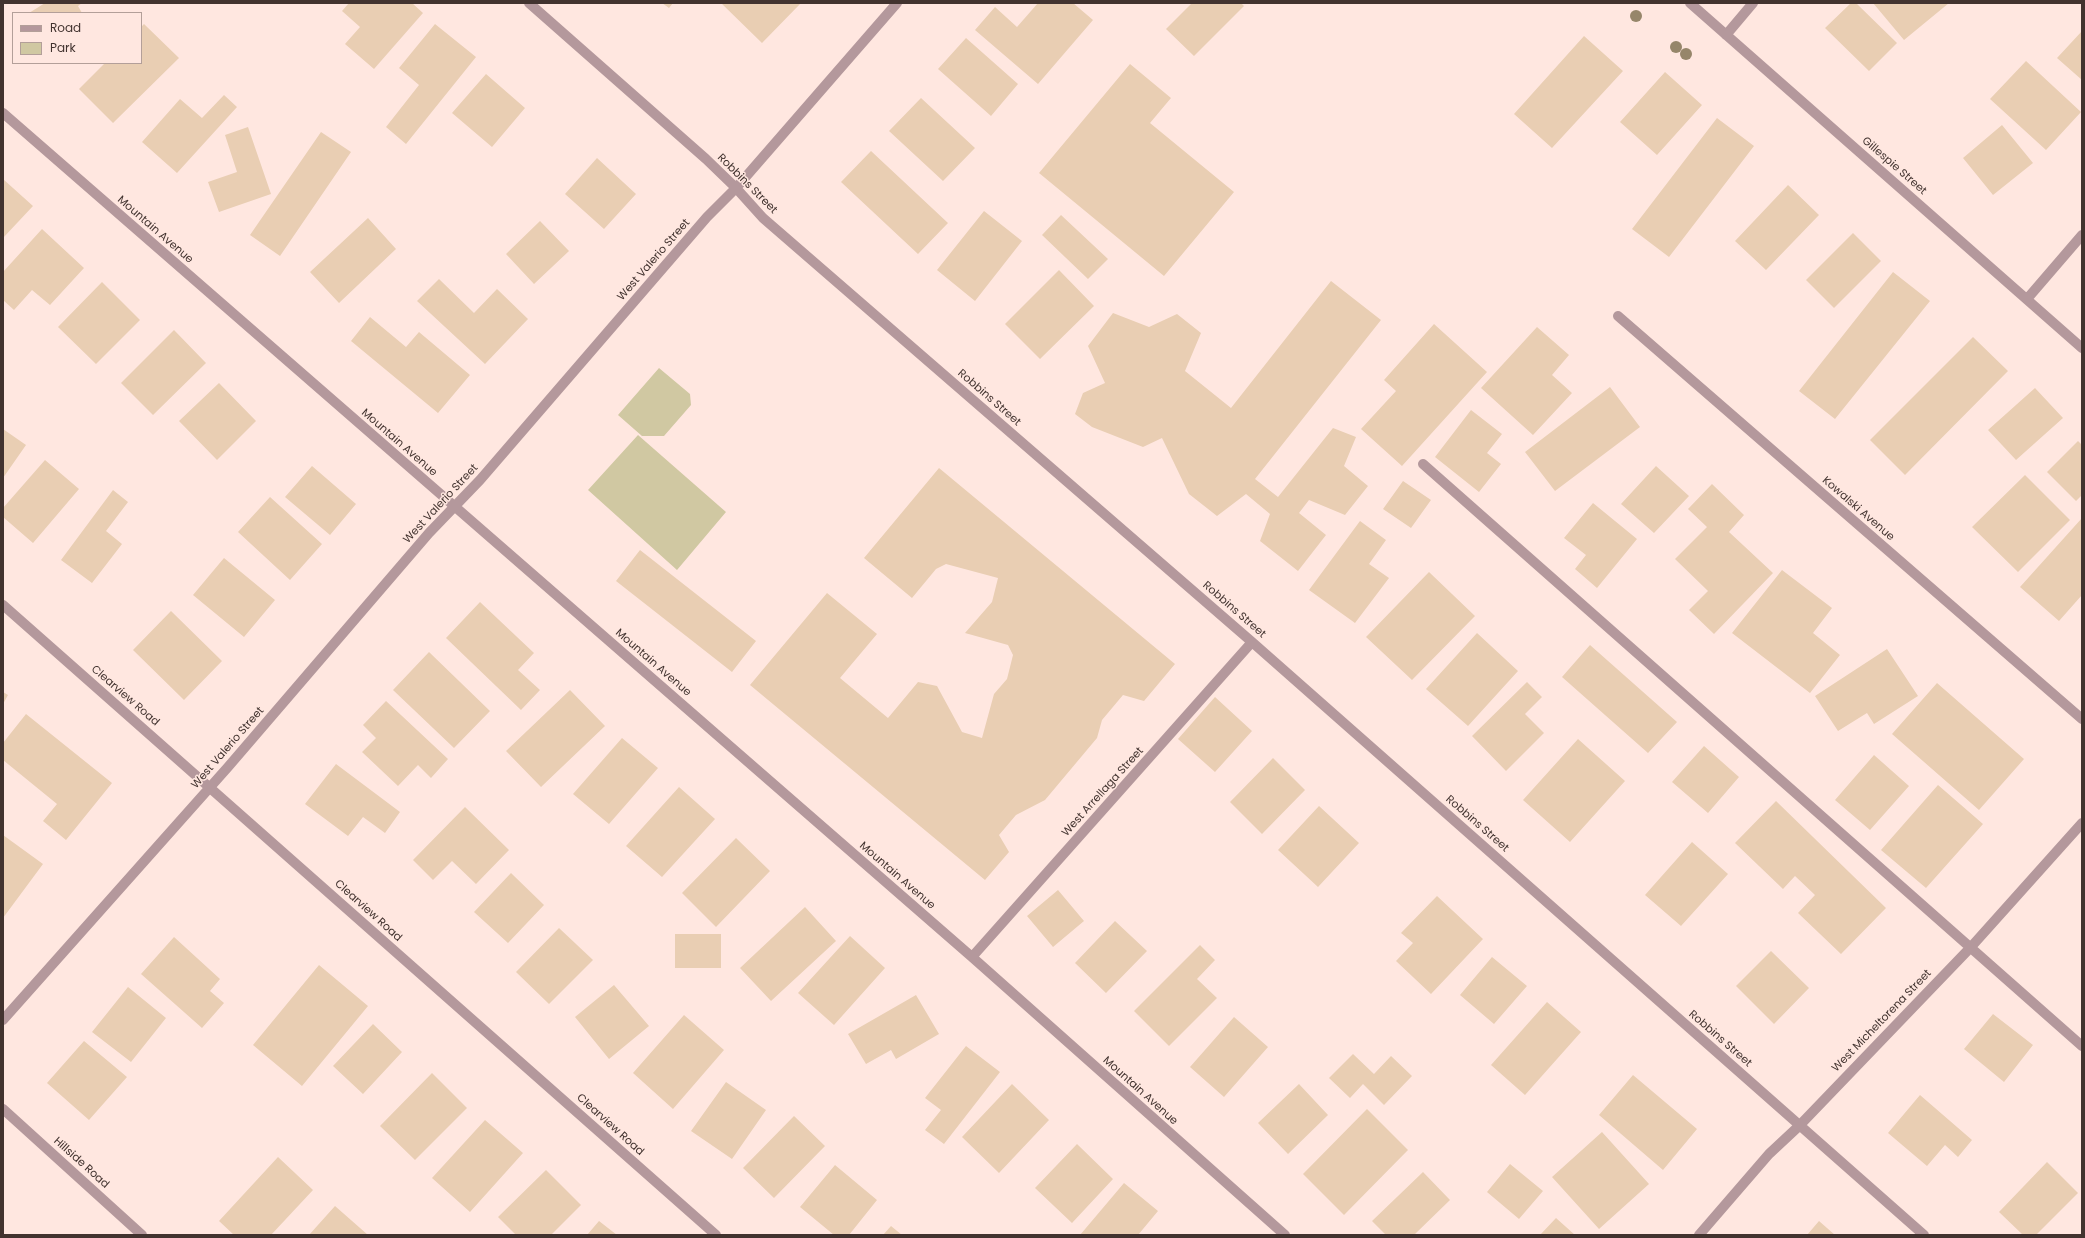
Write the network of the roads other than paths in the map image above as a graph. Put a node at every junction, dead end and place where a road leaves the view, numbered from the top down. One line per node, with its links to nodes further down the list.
1 (529, 3): 7 (street, Robbins Street)
2 (897, 3): 7 (street, West Valerio Street)
3 (1690, 3): 5 (street, Gillespie Street)
4 (1753, 3): 5 (street)
5 (1726, 35): 9 (street, Gillespie Street)
6 (3, 113): 13 (street, Mountain Avenue)
7 (736, 188): 13 (street, West Valerio Street); 15 (street, Robbins Street)
8 (2082, 235): 9 (street)
9 (2026, 299): 11 (street, Gillespie Street)
10 (1618, 316): 16 (street, Kowalski Avenue)
11 (2082, 348)
12 (1423, 464): 19 (street)
13 (454, 506): 17 (street, West Valerio Street); 20 (street, Mountain Avenue)
14 (3, 605): 17 (street, Clearview Road)
15 (1252, 642): 20 (street, West Arrellaga Street); 24 (street, Robbins Street)
16 (2082, 719)
17 (210, 786): 21 (street, West Valerio Street); 26 (street, Clearview Road)
18 (2082, 823): 19 (street, West Micheltorena Street)
19 (1971, 947): 22 (street); 24 (street, West Micheltorena Street)
20 (972, 957): 27 (street, Mountain Avenue)
21 (3, 1020)
22 (2082, 1046)
23 (3, 1109): 25 (street, Hillside Road)
24 (1799, 1126): 28 (street, West Micheltorena Street); 29 (street, Robbins Street)
25 (142, 1235)
26 (716, 1235)
27 (1284, 1235)
28 (1699, 1235)
29 (1924, 1235)

